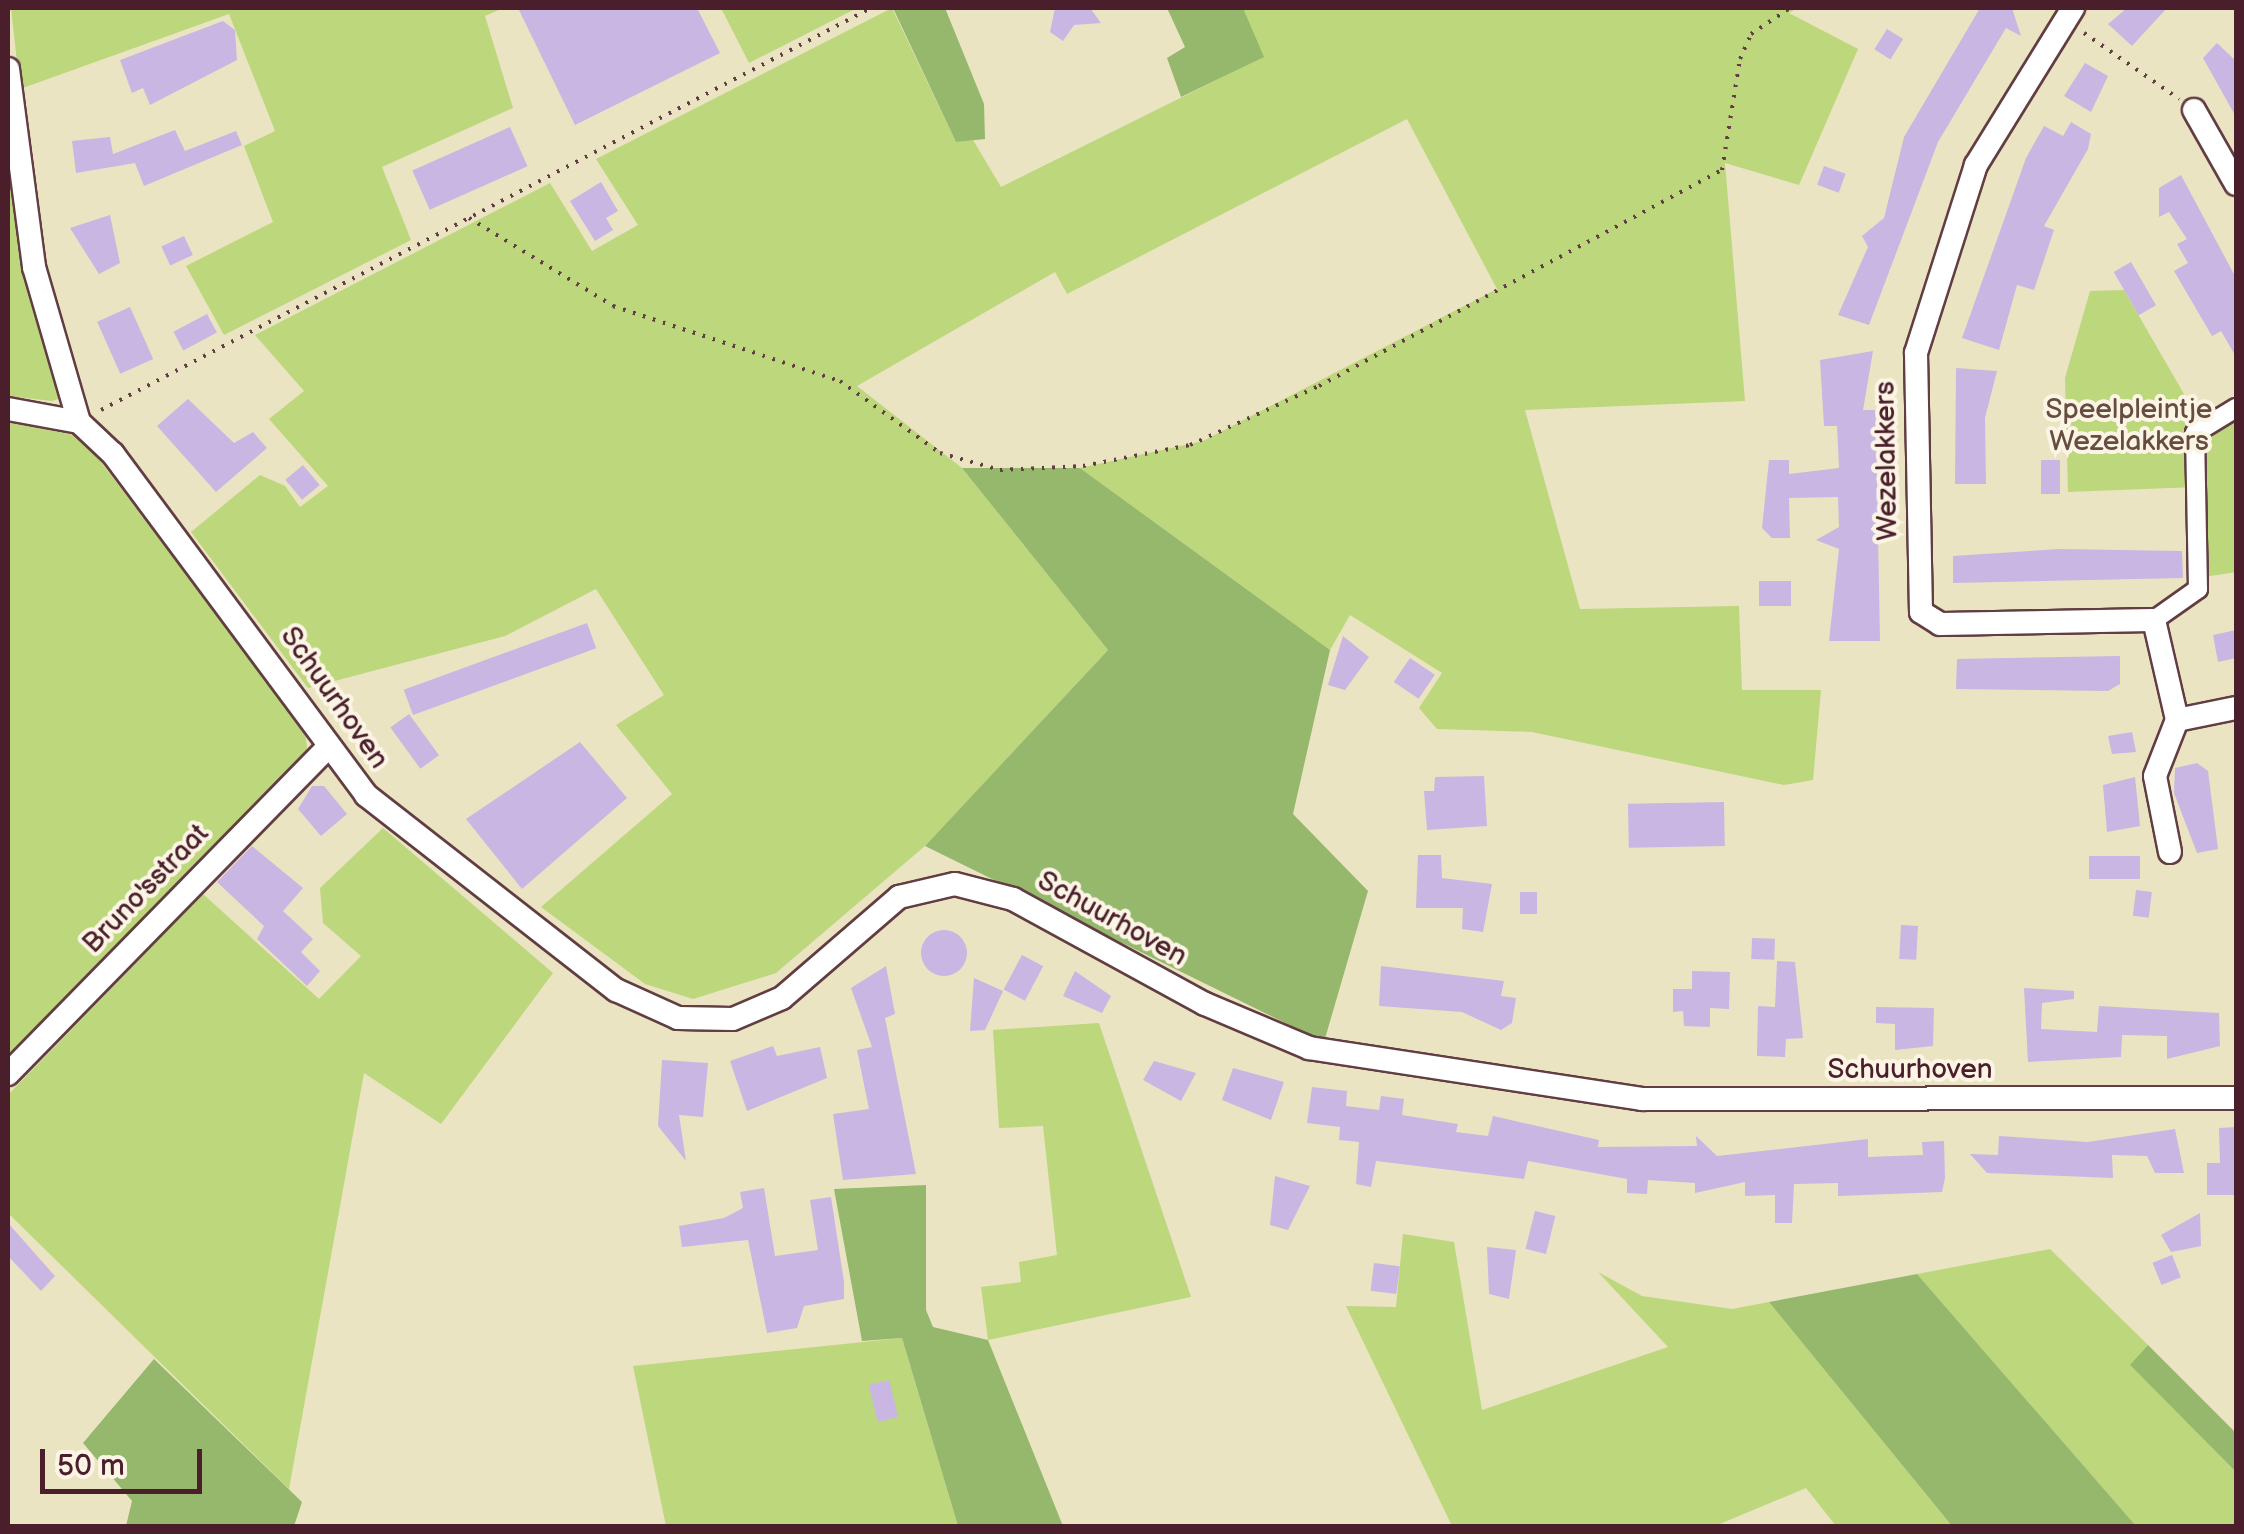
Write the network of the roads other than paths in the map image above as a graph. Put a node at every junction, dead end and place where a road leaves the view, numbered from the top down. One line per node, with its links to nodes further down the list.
1 (2068, 13): 8 (street, Wezelakkers)
2 (8, 69): 7 (street)
3 (2194, 110): 4 (street)
4 (2236, 184)
5 (2236, 408): 8 (street)
6 (8, 410): 7 (street)
7 (79, 422): 11 (street, Schuurhoven)
8 (2154, 620): 10 (street)
9 (2236, 708): 10 (street)
10 (2177, 720): 12 (street)
11 (328, 747): 13 (street, Bruno'sstraat); 14 (street, Schuurhoven)
12 (2170, 852)
13 (8, 1074)
14 (2236, 1098)

